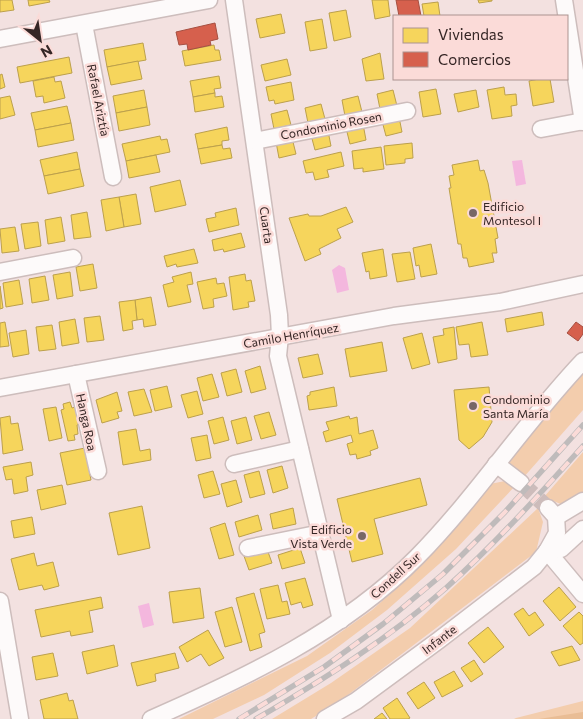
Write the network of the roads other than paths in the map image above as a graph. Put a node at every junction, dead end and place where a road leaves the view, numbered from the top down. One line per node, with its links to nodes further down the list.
1 (209, 0): 5 (street)
2 (234, 0): 12 (street, Cuarta)
3 (564, 0): 4 (street)
4 (565, 15)
5 (84, 24): 6 (street); 13 (street, Rafael Ariztía)
6 (0, 39)
7 (568, 41): 8 (street)
8 (570, 62): 10 (street)
9 (406, 111): 12 (street, Condominio Rosen)
10 (583, 122): 11 (street)
11 (541, 129)
12 (255, 141): 17 (street, Cuarta)
13 (113, 177)
14 (73, 258): 15 (street)
15 (0, 272)
16 (583, 284): 17 (street, Camilo Henríquez)
17 (280, 336): 19 (street, Camilo Henríquez); 21 (street, Cuarta)
18 (583, 361): 23 (street, Condell Sur)
19 (76, 374): 20 (street, Camilo Henríquez); 24 (street, Hanga Roa)
20 (0, 388)
21 (300, 449): 22 (street); 28 (street, Cuarta)
22 (234, 464)
23 (496, 464): 25 (street); 33 (street, Condell Sur)
24 (98, 471)
25 (521, 483)
26 (583, 501): 30 (street, Infante)
27 (583, 529): 30 (street, Infante)
28 (321, 533): 29 (street); 33 (street, Cuarta)
29 (248, 548)
30 (547, 551): 31 (street); 36 (street, Infante)
31 (583, 594)
32 (0, 601): 34 (street)
33 (340, 620): 35 (street, Condell Sur)
34 (20, 719)
35 (151, 719)
36 (325, 719)

